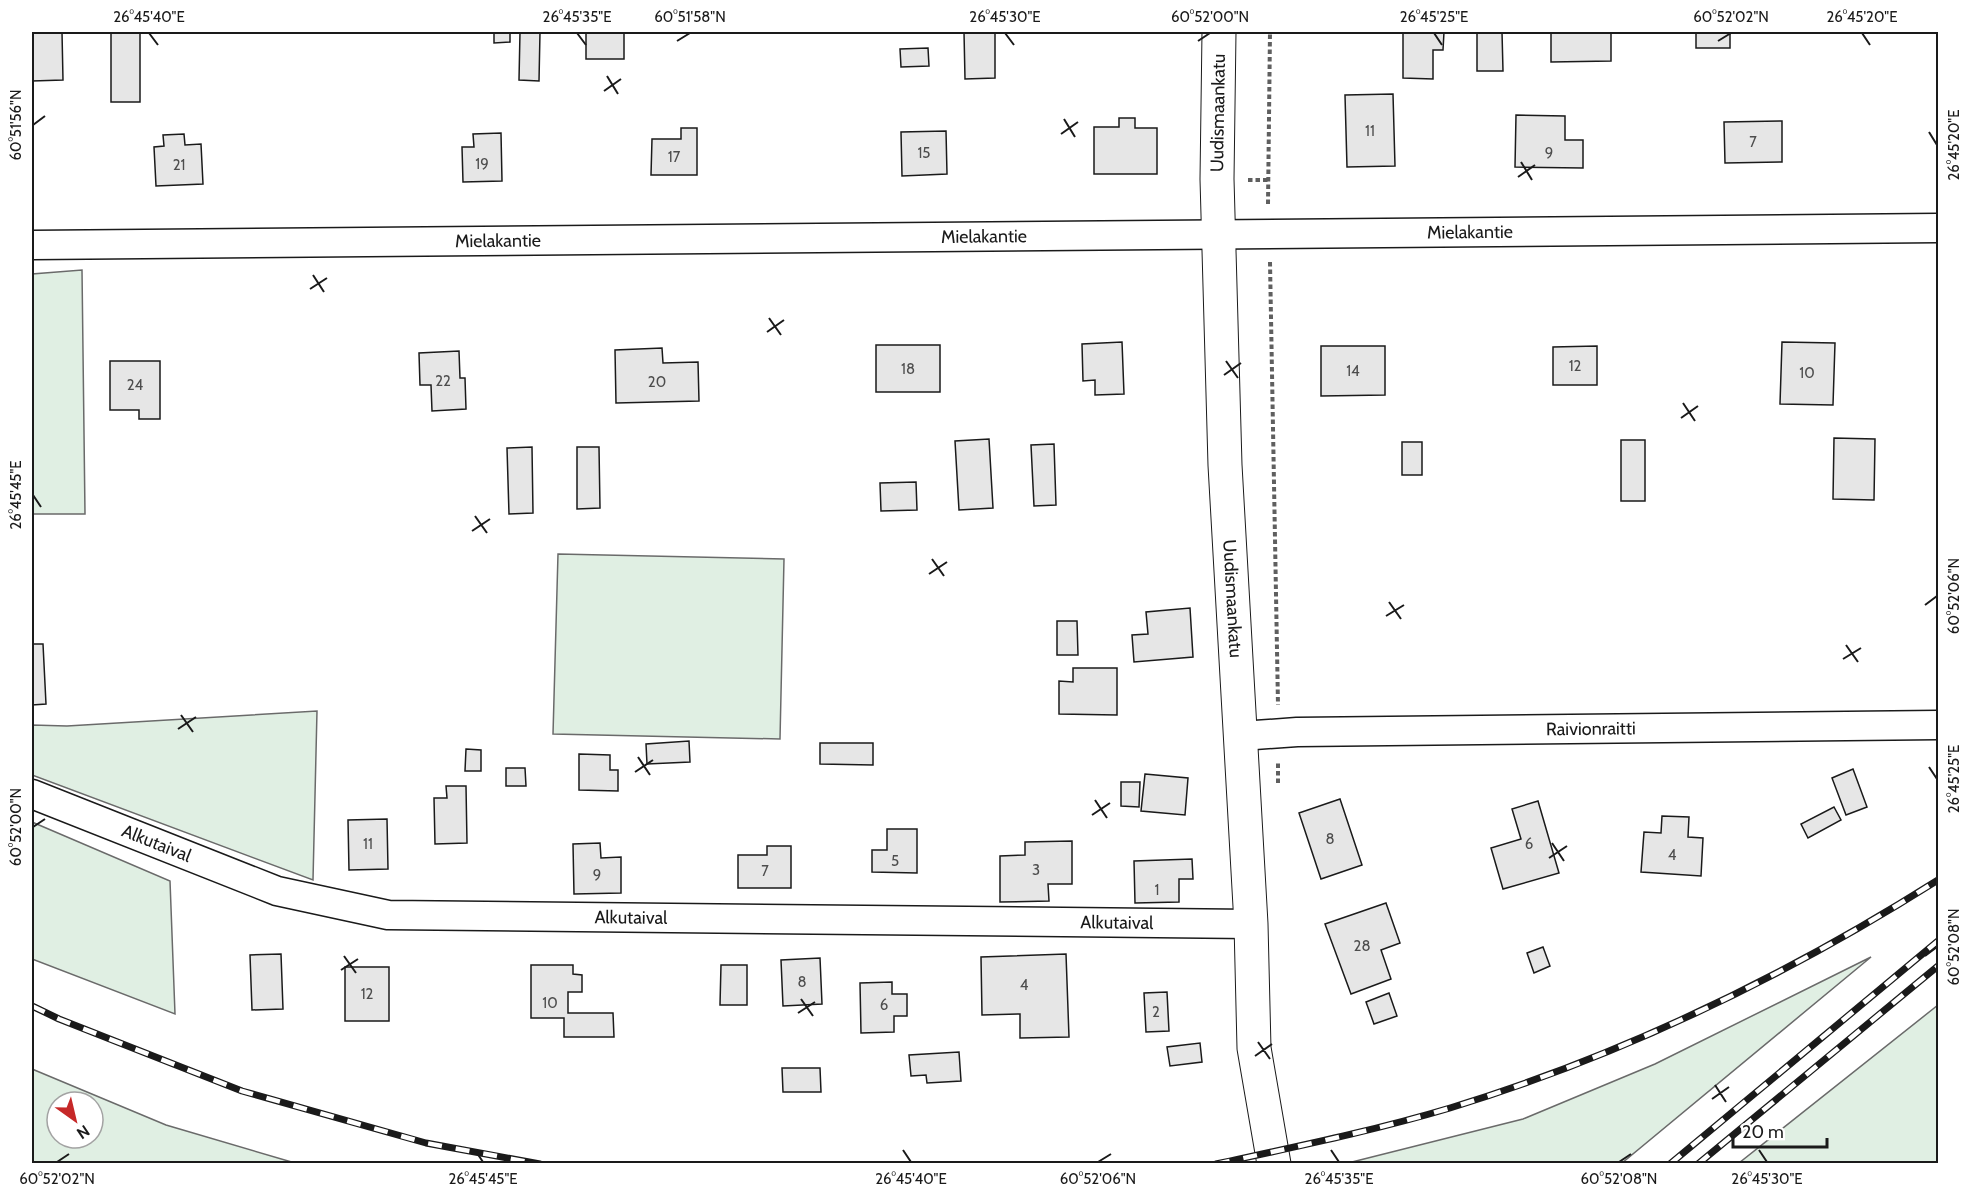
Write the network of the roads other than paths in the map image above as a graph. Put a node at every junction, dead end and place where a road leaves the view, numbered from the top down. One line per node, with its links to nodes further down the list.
1 (1219, 32): 3 (street, Uudismaankatu)
2 (1938, 228): 3 (street, Mielakantie)
3 (1219, 235): 4 (street, Mielakantie); 6 (street, Uudismaankatu)
4 (32, 245)
5 (1938, 725): 6 (street, Raivionraitti)
6 (1241, 736): 8 (street, Uudismaankatu)
7 (32, 794): 8 (street, Alkutaival)
8 (1251, 924): 9 (street, Uudismaankatu)
9 (1274, 1164)

